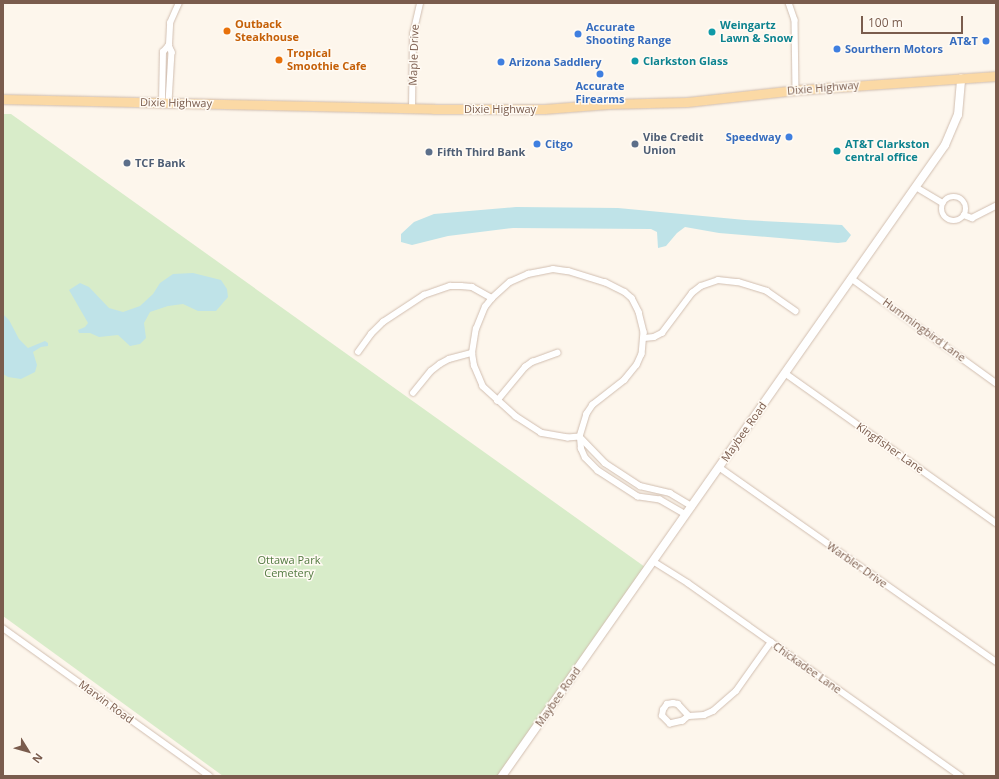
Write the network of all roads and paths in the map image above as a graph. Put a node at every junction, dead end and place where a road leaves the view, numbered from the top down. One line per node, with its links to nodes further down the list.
1 (179, 3): 8 (street)
2 (420, 3): 9 (street, Maple Drive)
3 (790, 3): 6 (street)
4 (996, 76): 5 (main road, Dixie Highway)
5 (961, 78): 6 (main road, Dixie Highway); 10 (main road, Maybee Road)
6 (796, 90): 9 (main road, Dixie Highway)
7 (3, 100): 8 (main road, Dixie Highway)
8 (165, 103): 9 (main road, Dixie Highway)
9 (412, 108)
10 (916, 187): 11 (street); 14 (main road, Maybee Road)
11 (943, 203): 13 (street); 13 (street)
12 (996, 206): 13 (street)
13 (964, 215)
14 (851, 278): 21 (main road, Maybee Road); 22 (street, Hummingbird Lane)
15 (492, 298): 17 (street); 18 (street); 19 (street)
16 (796, 311): 17 (street)
17 (644, 338): 25 (street)
18 (358, 352)
19 (472, 353): 23 (street); 24 (street)
20 (557, 353): 24 (street)
21 (785, 373): 27 (main road, Maybee Road); 33 (street, Kingfisher Lane)
22 (996, 383)
23 (413, 393)
24 (497, 401): 25 (street)
25 (580, 437): 26 (street); 28 (street)
26 (605, 463): 28 (street); 29 (street)
27 (719, 467): 31 (main road, Maybee Road); 37 (street, Warbler Drive)
28 (598, 471): 30 (street)
29 (661, 490): 30 (street); 31 (street)
30 (660, 500): 32 (street)
31 (692, 506): 32 (main road, Maybee Road)
32 (686, 515): 34 (main road, Maybee Road)
33 (996, 523)
34 (653, 561): 36 (street, Chickadee Lane); 40 (main road, Maybee Road)
35 (3, 628): 39 (street, Marvin Road)
36 (771, 642): 38 (street); 41 (street, Chickadee Lane)
37 (996, 662)
38 (689, 716): 38 (street)
39 (210, 776)
40 (502, 776)
41 (961, 776)

